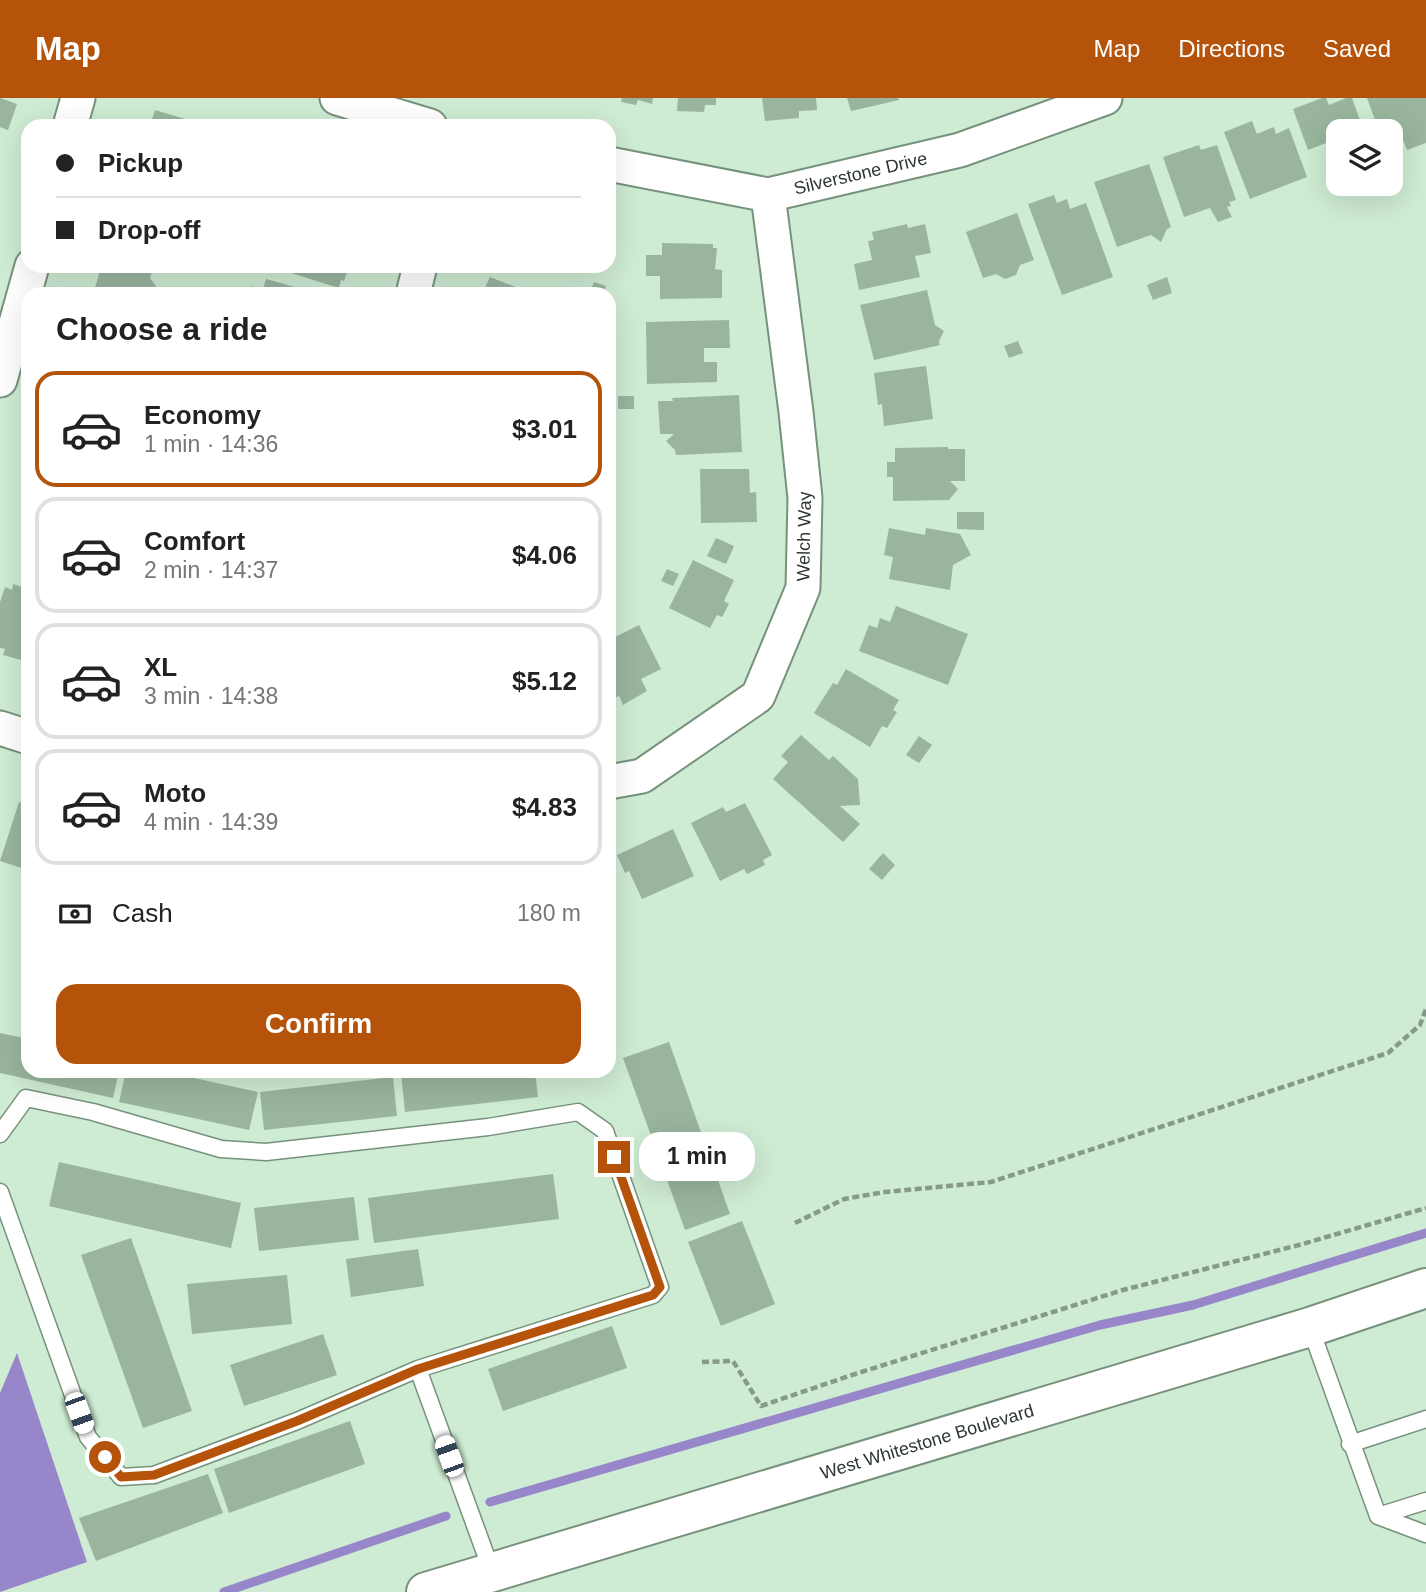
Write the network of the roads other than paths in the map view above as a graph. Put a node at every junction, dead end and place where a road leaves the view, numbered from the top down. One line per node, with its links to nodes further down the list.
1 (78, 98): 4 (street)
2 (337, 98): 5 (street)
3 (1105, 98): 7 (street, Silverstone Drive)
4 (72, 119)
5 (407, 119)
6 (616, 165): 7 (street, Silverstone Drive)
7 (768, 195): 12 (street, Welch Way)
8 (21, 305): 9 (street)
9 (0, 380)
10 (0, 728): 11 (street)
11 (21, 735)
12 (616, 781)
13 (0, 1134): 17 (lane)
14 (0, 1192): 17 (lane)
15 (1426, 1289): 16 (main road, West Whitestone Boulevard)
16 (1310, 1327): 19 (lane); 23 (main road, West Whitestone Boulevard)
17 (418, 1369): 23 (lane)
18 (1426, 1419): 19 (lane)
19 (1350, 1444): 21 (lane)
20 (1426, 1501): 21 (lane)
21 (1378, 1516): 22 (lane)
22 (1426, 1534)
23 (503, 1573): 24 (main road, West Whitestone Boulevard)
24 (426, 1592)

